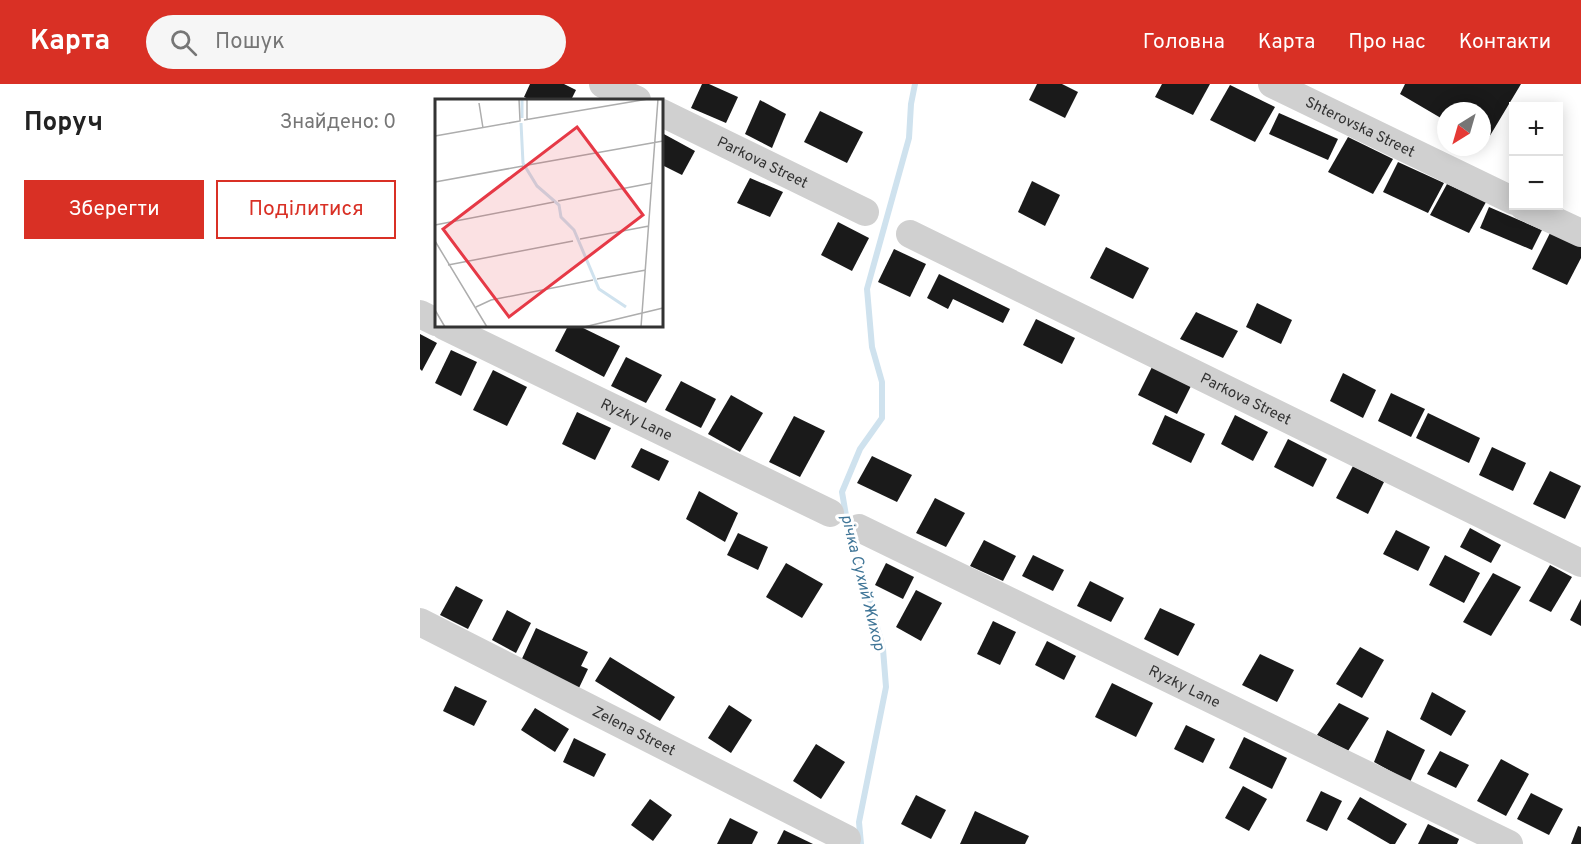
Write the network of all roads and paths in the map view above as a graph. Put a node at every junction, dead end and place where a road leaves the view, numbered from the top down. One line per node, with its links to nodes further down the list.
1 (603, 84): 3 (street)
2 (1272, 84): 5 (street, Shterovska Street)
3 (635, 99)
4 (663, 113): 7 (street, Parkova Street)
5 (1509, 199)
6 (1532, 210): 8 (street)
7 (865, 212)
8 (1581, 233)
9 (910, 234): 15 (street, Parkova Street)
10 (420, 314): 11 (street)
11 (435, 322)
12 (446, 327): 13 (street, Ryzky Lane)
13 (830, 513)
14 (859, 528): 18 (street, Ryzky Lane)
15 (1581, 563)
16 (420, 622): 17 (street, Zelena Street)
17 (847, 839)
18 (1509, 844)

